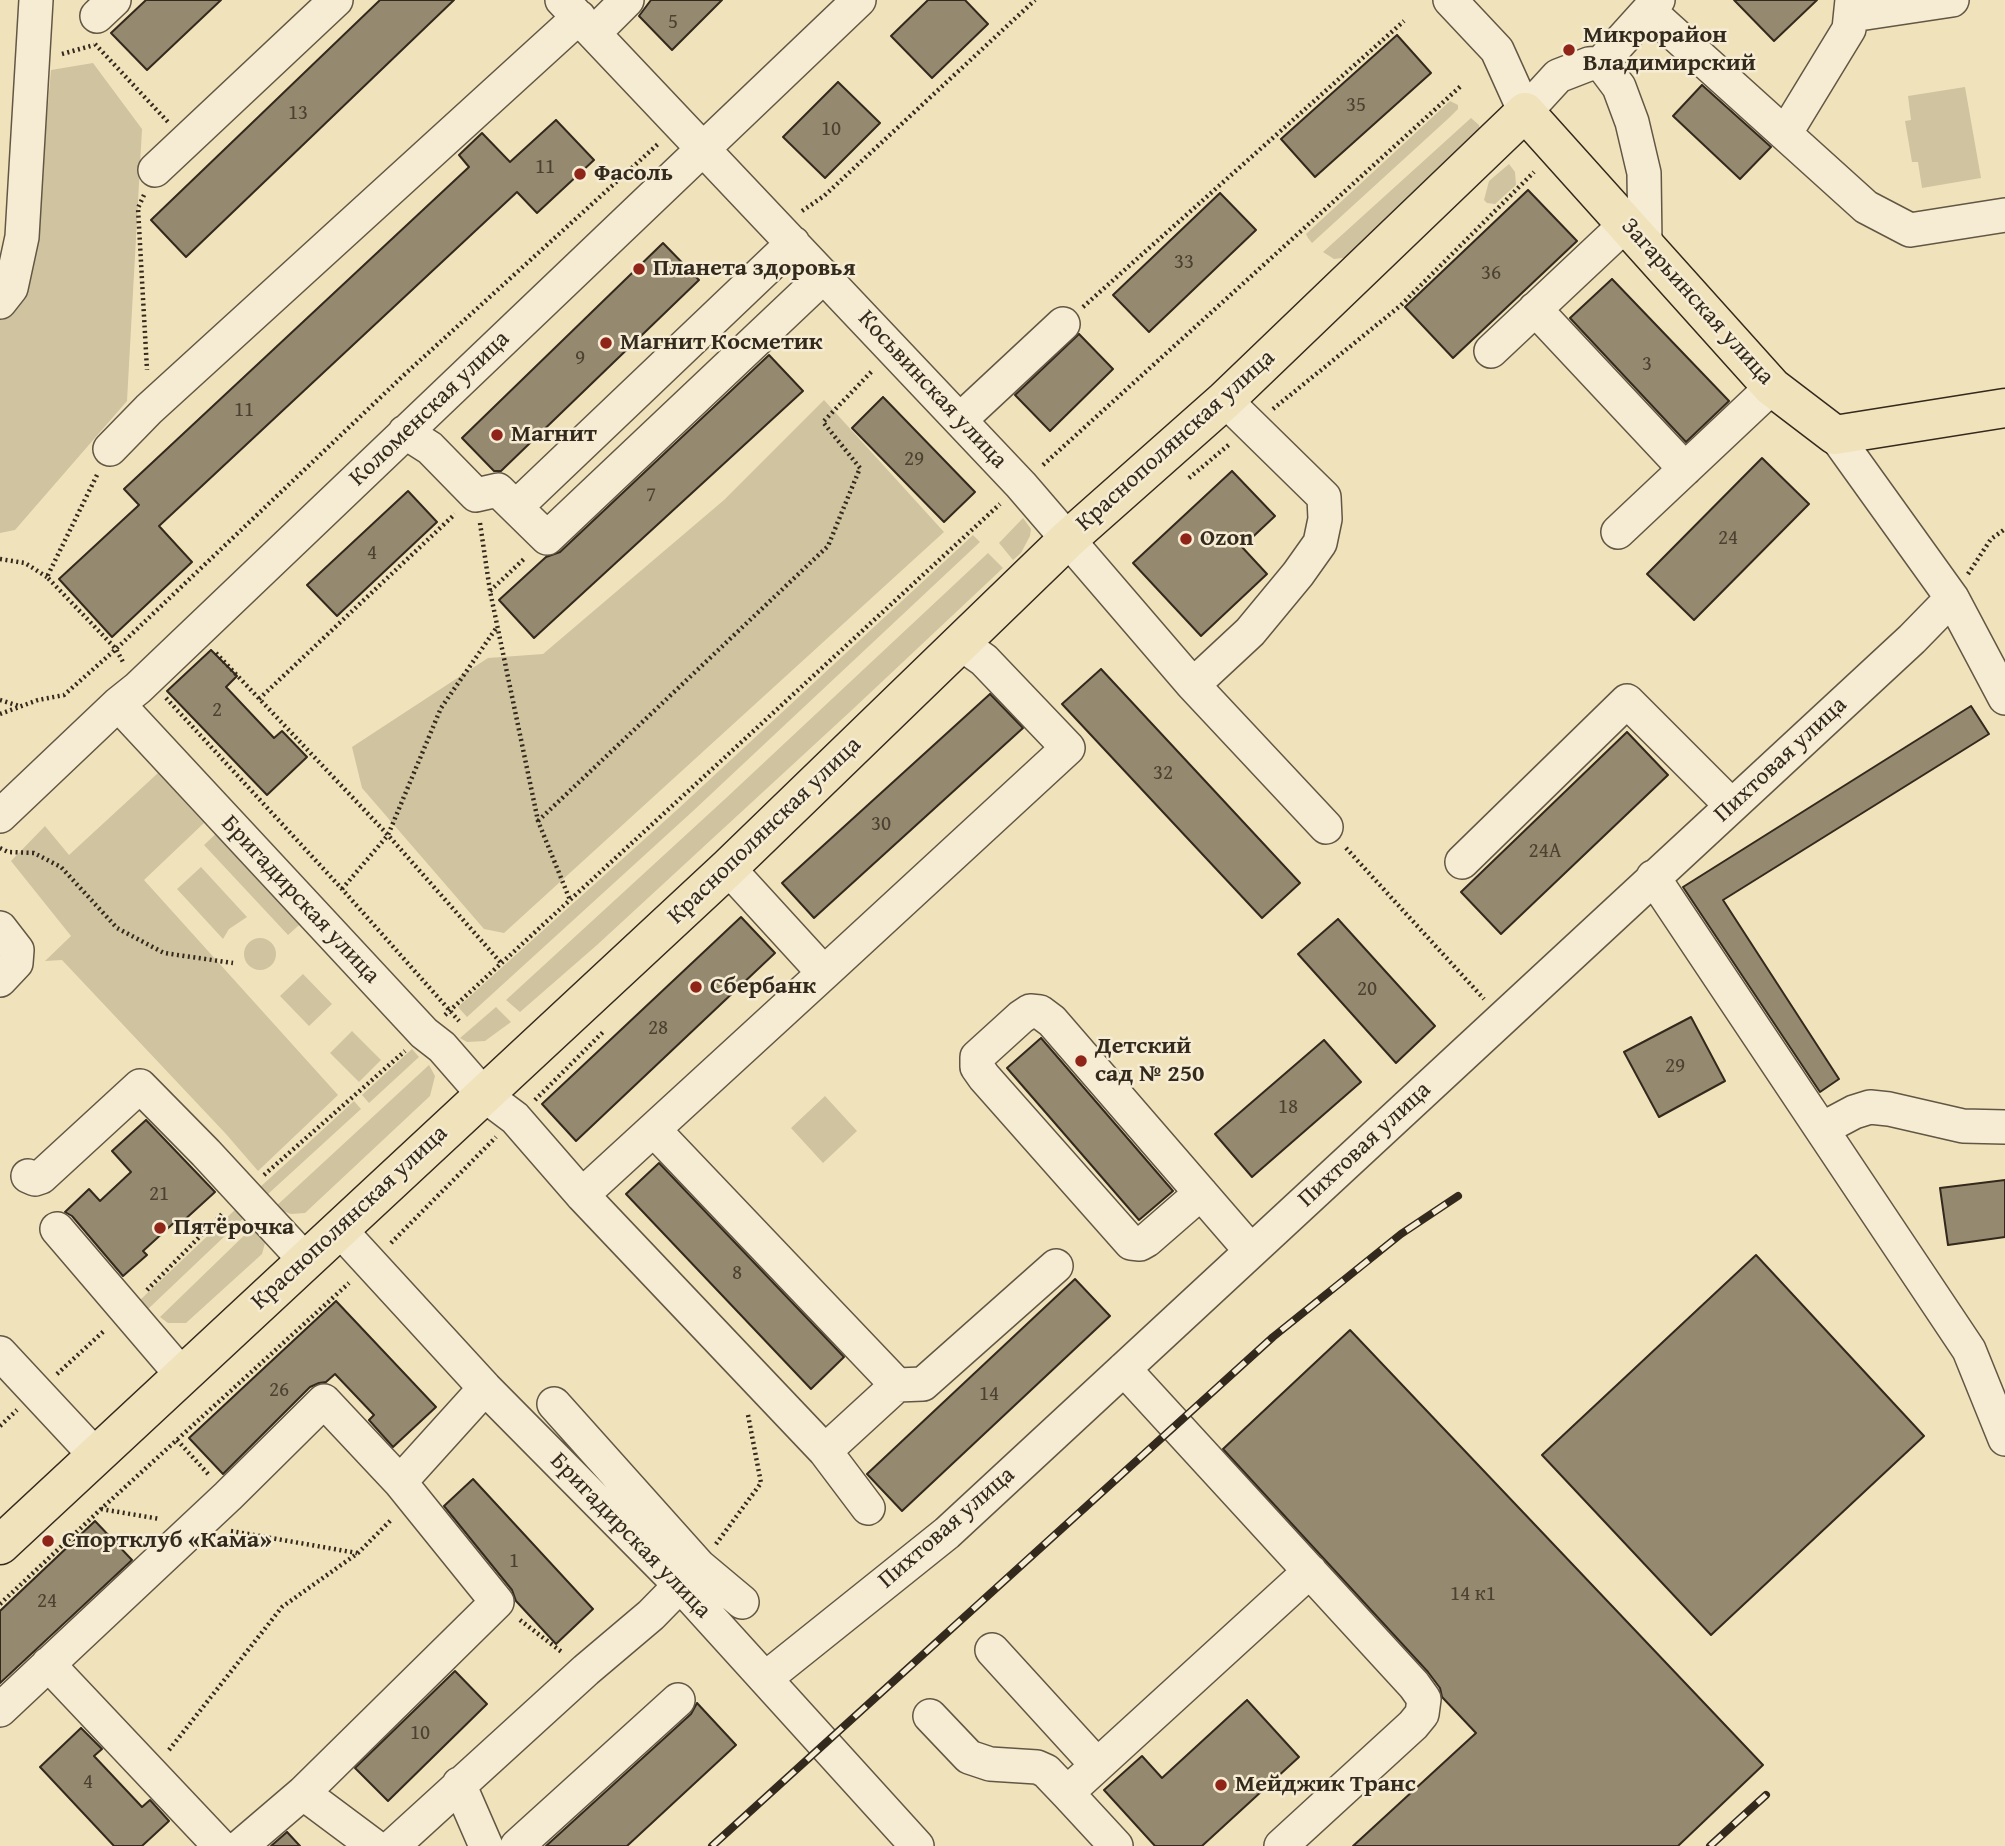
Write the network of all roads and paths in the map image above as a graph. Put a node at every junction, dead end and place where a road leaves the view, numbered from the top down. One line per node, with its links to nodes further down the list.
1 (36, 0): 25 (street)
2 (336, 0): 17 (street)
3 (627, 0): 10 (street)
4 (859, 0): 18 (street, Коломенская улица)
5 (1450, 0): 14 (street, Загарьинская улица)
6 (1952, 0): 9 (street)
7 (1653, 6): 12 (street); 16 (street)
8 (106, 8): 17 (path)
9 (1852, 8): 16 (street)
10 (578, 17): 15 (street, Косьвинская улица); 33 (street)
11 (1404, 21): 27 (path)
12 (1601, 63): 14 (street); 22 (street)
13 (1462, 85): 39 (path)
14 (1525, 112): 22 (main road, Загарьинская улица); 31 (main road, Краснополянская улица)
15 (680, 124): 18 (street, Косьвинская улица); 56 (path)
16 (1785, 134): 21 (street)
17 (185, 140): 19 (street)
18 (704, 149): 23 (street, Косьвинская улица); 36 (street, Коломенская улица)
19 (155, 170): 33 (path)
20 (1534, 172): 35 (path)
21 (2005, 215)
22 (1636, 234): 26 (street); 30 (main road, Загарьинская улица)
23 (793, 243): 24 (street, Косьвинская улица); 44 (street)
24 (824, 276): 28 (street, Косьвинская улица); 47 (street)
25 (0, 302)
26 (1535, 309): 29 (street); 40 (street)
27 (1063, 324): 34 (street)
28 (894, 349): 34 (street, Косьвинская улица); 66 (path)
29 (1491, 351)
30 (1772, 387): 37 (main road, Загарьинская улица); 40 (street)
31 (1224, 400): 35 (street); 48 (main road, Краснополянская улица)
32 (2005, 408): 37 (main road)
33 (149, 410): 38 (street)
34 (960, 420): 48 (street, Косьвинская улица)
35 (1251, 427): 41 (path); 57 (street)
36 (405, 432): 42 (street); 58 (street, Коломенская улица)
37 (1835, 435): 52 (street, Загарьинская улица)
38 (110, 449): 50 (path)
39 (1041, 467)
40 (1685, 469): 46 (street)
41 (1180, 486)
42 (476, 495): 44 (street); 51 (path); 60 (path)
43 (1007, 498): 74 (path)
44 (516, 508): 47 (street)
45 (2005, 529): 52 (path)
46 (1618, 532)
47 (547, 538): 51 (path)
48 (1067, 540): 54 (main road, Краснополянская улица); 57 (street, Косьвинская улица)
49 (0, 559): 50 (path)
50 (47, 577): 56 (path)
51 (489, 591): 53 (path)
52 (1952, 598): 59 (street, Загарьинская улица); 64 (street, Пихтовая улица)
53 (497, 626): 66 (path); 68 (path)
54 (960, 643): 71 (main road, Краснополянская улица); 78 (street)
55 (210, 645): 60 (path)
56 (116, 649): 58 (path); 62 (path)
57 (1193, 685): 67 (street, Косьвинская улица)
58 (128, 696): 65 (street, Коломенская улица); 73 (path); 86 (street, Бригадирская улица)
59 (2005, 698)
60 (258, 699): 68 (path)
61 (0, 701): 62 (path)
62 (20, 707): 63 (path)
63 (0, 714)
64 (1731, 805): 70 (street); 72 (street, Пихтовая улица)
65 (0, 816)
66 (538, 821): 74 (path)
67 (1326, 827): 81 (path)
68 (388, 835): 73 (path); 77 (path)
69 (0, 848): 76 (path)
70 (1462, 862)
71 (728, 868): 78 (street); 86 (main road, Краснополянская улица)
72 (1653, 877): 81 (street, Пихтовая улица); 89 (street)
73 (342, 889): 80 (path)
74 (570, 900): 77 (path)
75 (0, 928): 79 (street)
76 (233, 962)
77 (502, 964): 80 (path)
78 (824, 972): 90 (street)
79 (0, 981)
80 (451, 1009): 82 (path); 84 (path)
81 (1502, 1018): 97 (street, Пихтовая улица)
82 (439, 1020)
83 (611, 1023): 87 (path)
84 (463, 1026)
85 (399, 1056): 93 (path)
86 (483, 1094): 87 (street, Бригадирская улица); 95 (main road, Краснополянская улица)
87 (515, 1118): 94 (street, Бригадирская улица); 99 (path)
88 (2005, 1127): 89 (street)
89 (1822, 1129): 111 (street)
90 (654, 1130): 94 (street); 105 (street)
91 (28, 1176): 93 (street)
92 (1201, 1193): 92 (street); 97 (street)
93 (242, 1194): 98 (street); 101 (path)
94 (582, 1195): 113 (street, Бригадирская улица)
95 (339, 1228): 98 (main road, Краснополянская улица); 99 (street, Бригадирская улица)
96 (57, 1229): 101 (street)
97 (1251, 1251): 103 (street, Пихтовая улица)
98 (305, 1260): 104 (main road, Краснополянская улица)
99 (372, 1262): 106 (street, Бригадирская улица); 112 (path)
100 (1056, 1266): 105 (street)
101 (126, 1311): 104 (street); 107 (path)
102 (0, 1353): 107 (street)
103 (1124, 1368): 119 (street); 127 (street, Пихтовая улица)
104 (182, 1375): 114 (main road, Краснополянская улица)
105 (897, 1385): 113 (street)
106 (485, 1388): 115 (street); 120 (street, Бригадирская улица)
107 (37, 1392): 110 (path); 114 (street)
108 (554, 1404): 120 (street)
109 (747, 1408): 120 (path)
110 (0, 1426)
111 (2005, 1439)
112 (177, 1440): 116 (path); 123 (path)
113 (825, 1451): 117 (street, Бригадирская улица)
114 (96, 1456): 118 (main road, Краснополянская улица)
115 (406, 1490): 116 (street); 121 (street); 132 (path)
116 (228, 1496): 125 (street)
117 (867, 1508)
118 (0, 1545)
119 (1310, 1571): 131 (street); 144 (street)
120 (690, 1576): 122 (street); 126 (street); 127 (street, Бригадирская улица)
121 (497, 1602): 126 (path); 134 (street)
122 (742, 1602)
123 (0, 1604)
124 (992, 1650): 131 (street)
125 (48, 1664): 129 (street); 132 (street)
126 (586, 1670): 133 (street)
127 (766, 1678): 142 (street, Бригадирская улица)
128 (678, 1700): 141 (street)
129 (0, 1710)
130 (930, 1716): 135 (street)
131 (1097, 1765): 135 (street)
132 (150, 1772): 136 (street)
133 (459, 1784): 139 (street); 140 (street)
134 (303, 1793): 137 (street); 138 (street)
135 (1067, 1793): 143 (street)
136 (220, 1846)
137 (241, 1846)
138 (374, 1846)
139 (393, 1846)
140 (486, 1846)
141 (517, 1846)
142 (917, 1846)
143 (1116, 1846)
144 (1281, 1846)

